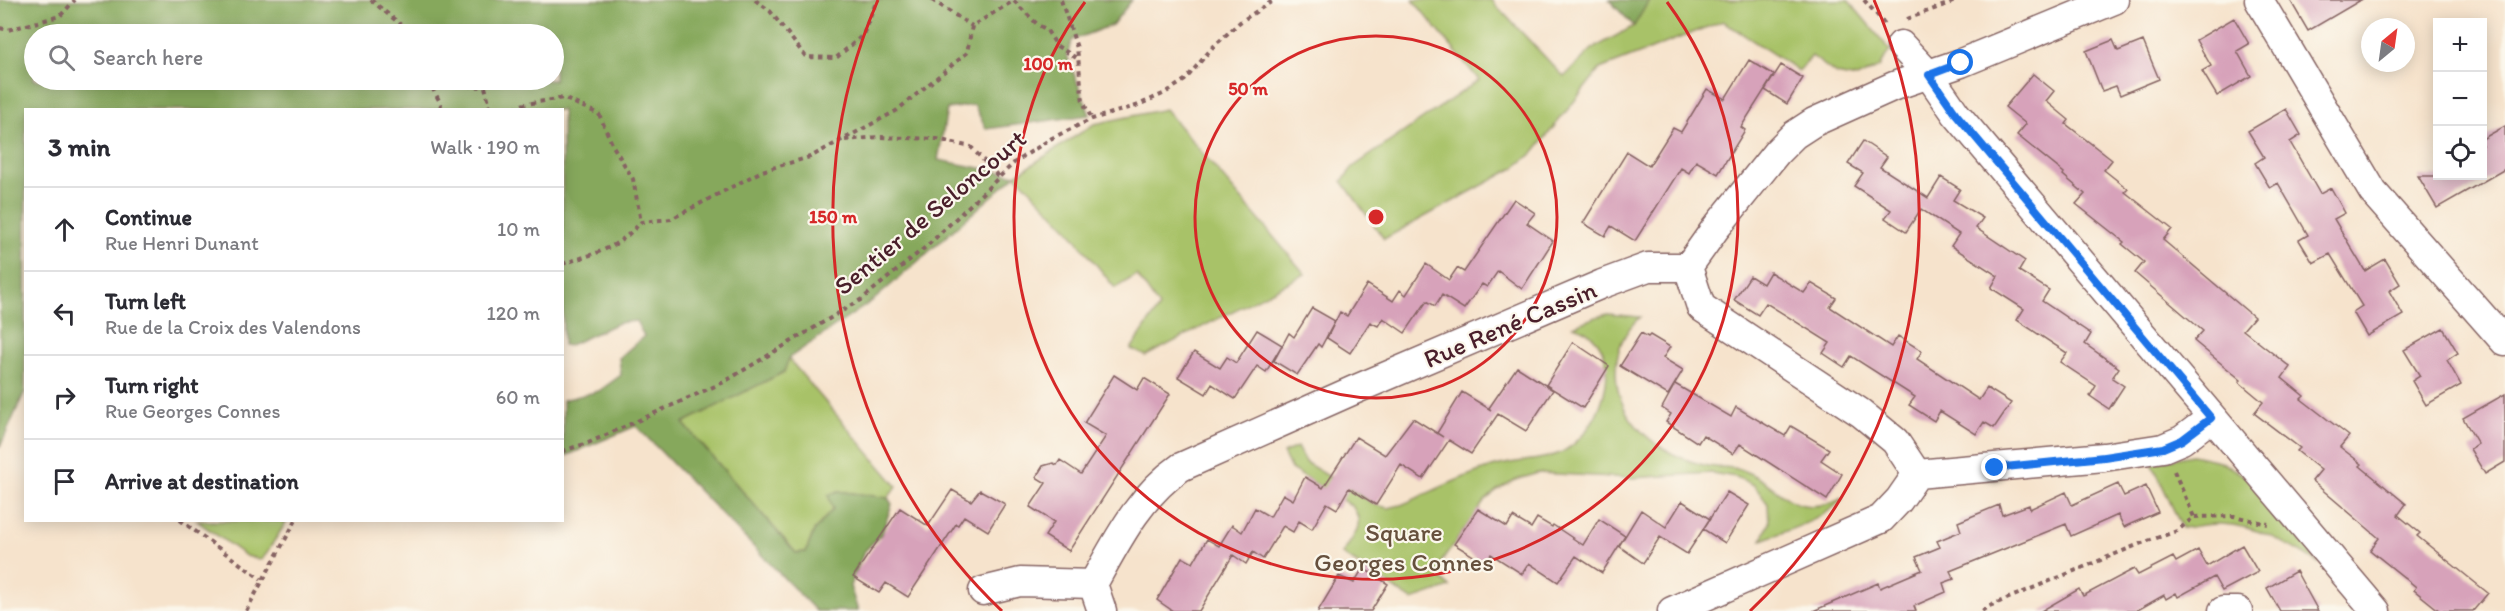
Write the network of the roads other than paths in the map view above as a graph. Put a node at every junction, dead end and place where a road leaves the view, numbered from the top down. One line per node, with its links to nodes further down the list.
1 (2114, 0): 4 (street)
2 (2259, 0): 6 (street)
3 (1895, 31): 4 (street)
4 (1929, 75): 5 (street); 7 (street)
5 (1688, 267): 8 (street); 9 (street, Rue René Cassin)
6 (2505, 342)
7 (2211, 418): 8 (street); 15 (street)
8 (1917, 474): 12 (street)
9 (1093, 584): 10 (street); 11 (street)
10 (983, 591)
11 (1102, 611)
12 (1672, 611)
13 (2223, 611): 14 (street)
14 (2238, 611)
15 (2376, 611)

